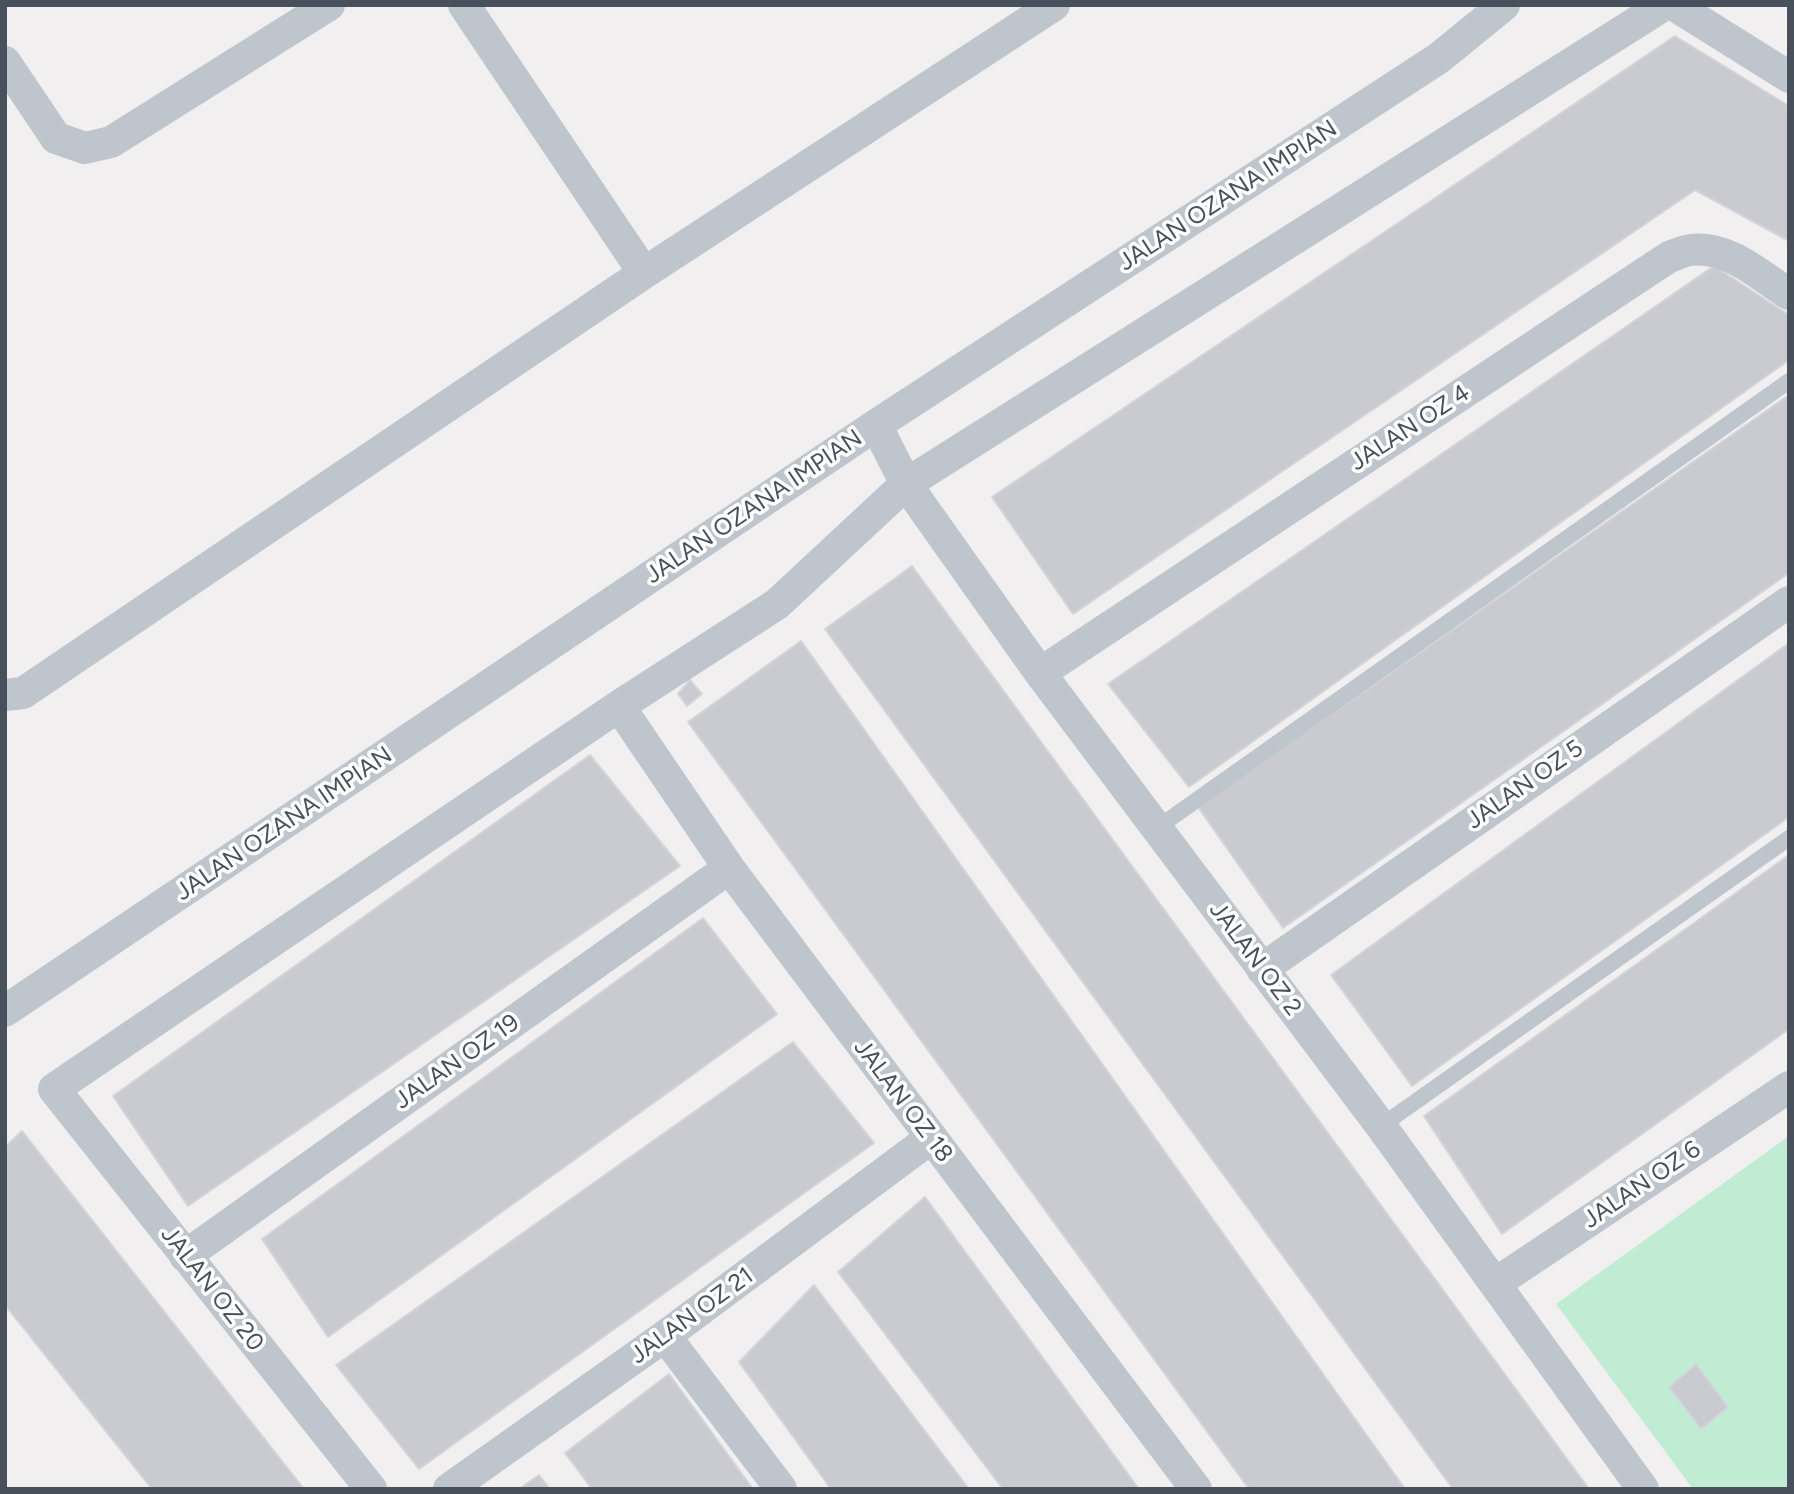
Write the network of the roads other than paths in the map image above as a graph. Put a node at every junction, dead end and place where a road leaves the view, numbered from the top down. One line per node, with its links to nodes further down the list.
1 (329, 5): 7 (street)
2 (464, 5): 9 (street)
3 (1054, 5): 9 (street)
4 (1504, 5): 12 (street, JALAN OZANA IMPIAN)
5 (1664, 5): 13 (street)
6 (1674, 5): 8 (street)
7 (5, 62)
8 (1789, 77)
9 (644, 273): 16 (street)
10 (1789, 294): 15 (street, JALAN OZ 4)
11 (1789, 380): 18 (lane)
12 (876, 425): 13 (street, JALAN OZ 2); 22 (street, JALAN OZANA IMPIAN)
13 (906, 484): 15 (street, JALAN OZ 2); 17 (street)
14 (1789, 602): 21 (street, JALAN OZ 5)
15 (1040, 673): 18 (street, JALAN OZ 2)
16 (5, 695)
17 (619, 706): 20 (street, JALAN OZ 18); 26 (street, JALAN OZ 20)
18 (1157, 828): 21 (street, JALAN OZ 2)
19 (1789, 838): 24 (lane)
20 (729, 868): 25 (street, JALAN OZ 18); 26 (street, JALAN OZ 19)
21 (1262, 969): 24 (street, JALAN OZ 2)
22 (5, 1011)
23 (1789, 1087): 27 (street, JALAN OZ 6)
24 (1381, 1126): 27 (street, JALAN OZ 2)
25 (931, 1138): 28 (street, JALAN OZ 21); 32 (street, JALAN OZ 18)
26 (185, 1256): 29 (street, JALAN OZ 20)
27 (1496, 1283): 33 (street, JALAN OZ 2)
28 (666, 1336): 30 (street, JALAN OZ 21); 31 (street)
29 (371, 1489)
30 (449, 1489)
31 (781, 1489)
32 (1196, 1489)
33 (1643, 1489)

